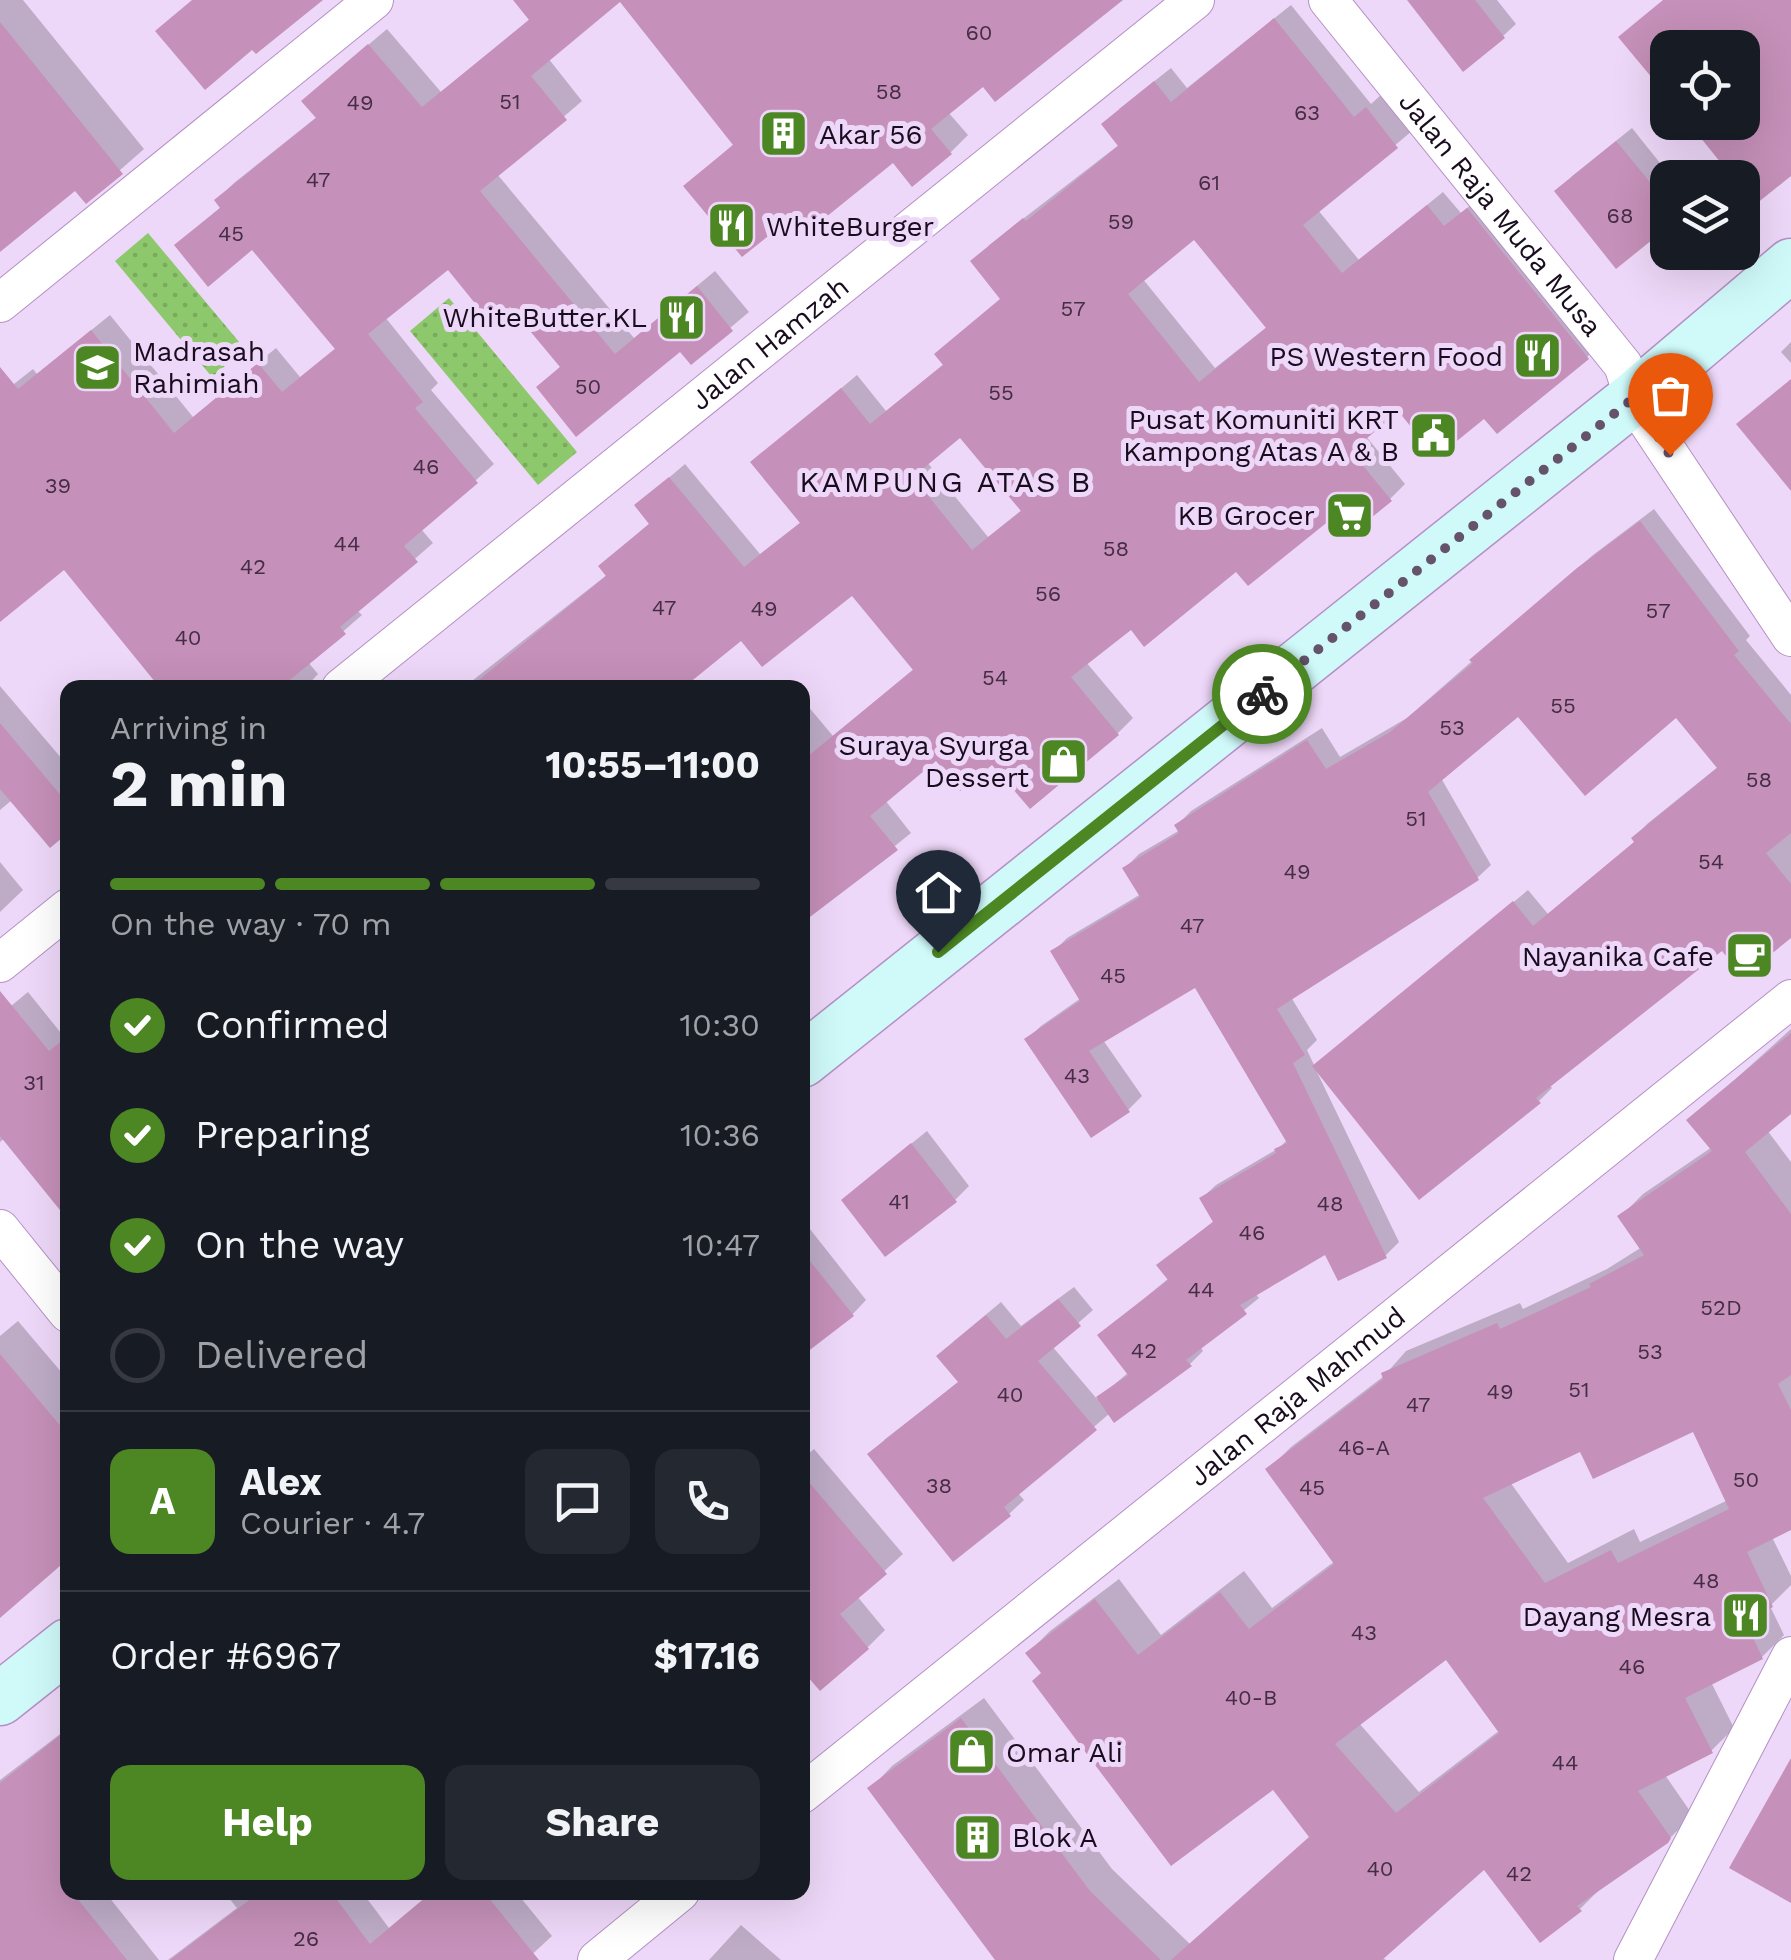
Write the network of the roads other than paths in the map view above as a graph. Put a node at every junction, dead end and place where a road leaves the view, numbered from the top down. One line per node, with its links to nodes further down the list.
1 (374, 0): 5 (street)
2 (1196, 0): 8 (street, Jalan Hamzah)
3 (1328, 0): 6 (street, Jalan Raja Muda Musa)
4 (1791, 266): 6 (street)
5 (0, 303)
6 (1634, 398): 7 (street, Jalan Raja Muda Musa); 12 (street)
7 (1791, 637)
8 (351, 680)
9 (60, 914): 10 (street)
10 (0, 962)
11 (1791, 998): 18 (street, Jalan Raja Mahmud)
12 (810, 1056)
13 (0, 1229): 14 (street)
14 (60, 1303)
15 (60, 1651): 17 (street)
16 (1791, 1656): 21 (street)
17 (0, 1700)
18 (810, 1788)
19 (670, 1900): 20 (street)
20 (597, 1960)
21 (1634, 1960)

